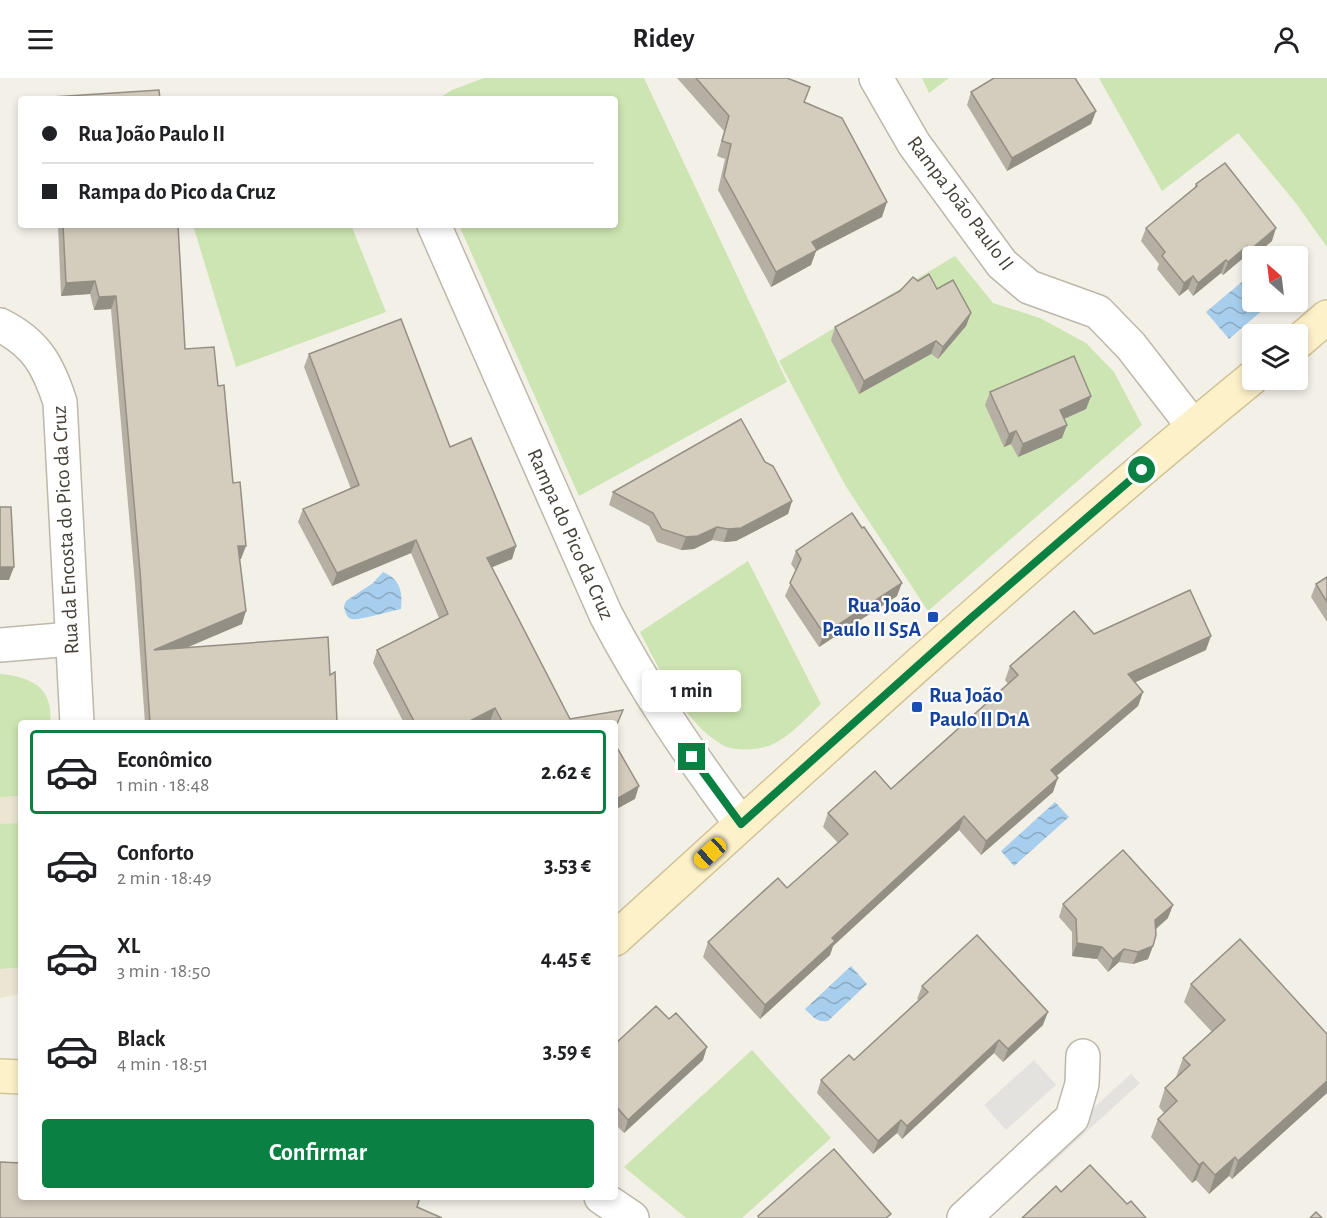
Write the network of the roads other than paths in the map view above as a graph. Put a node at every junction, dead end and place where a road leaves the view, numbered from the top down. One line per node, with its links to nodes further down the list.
1 (876, 78): 7 (street, Rampa João Paulo II)
2 (435, 228): 11 (street, Rampa do Pico da Cruz)
3 (1327, 318): 5 (street)
4 (0, 325): 8 (street, Rua da Encosta do Pico da Cruz)
5 (1308, 334)
6 (1242, 386): 7 (street)
7 (1193, 426): 11 (street)
8 (71, 639): 9 (street); 10 (street, Rua da Encosta do Pico da Cruz)
9 (0, 645)
10 (77, 720)
11 (741, 824): 12 (street)
12 (618, 936)
13 (1083, 1056): 18 (street)
14 (0, 1076): 15 (street)
15 (18, 1077)
16 (605, 1200): 17 (street)
17 (632, 1218)
18 (964, 1218)

